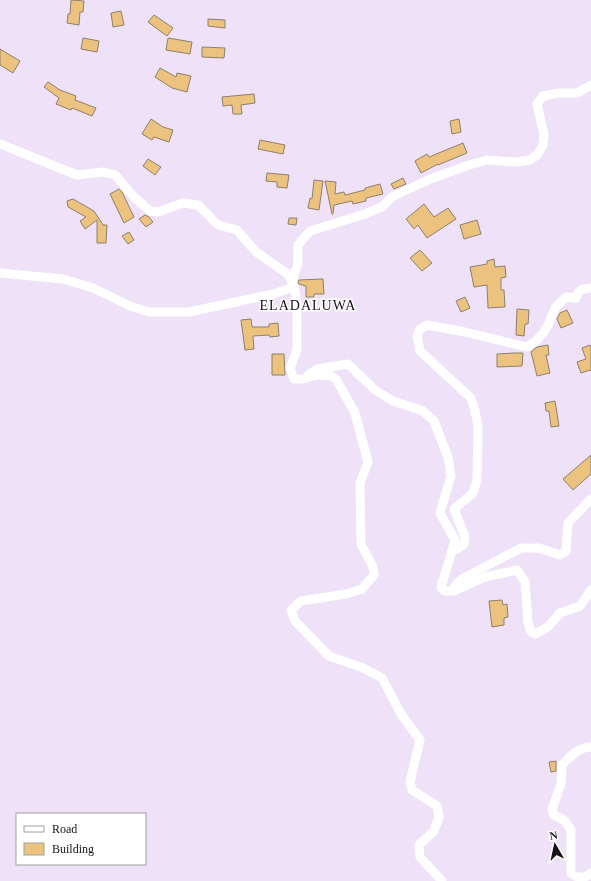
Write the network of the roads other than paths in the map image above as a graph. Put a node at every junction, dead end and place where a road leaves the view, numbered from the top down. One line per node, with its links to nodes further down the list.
1 (591, 85): 4 (street)
2 (0, 144): 4 (street)
3 (0, 273): 4 (street)
4 (293, 285): 6 (street)
5 (591, 288): 8 (street)
6 (303, 379): 8 (street); 13 (street)
7 (591, 500): 10 (street)
8 (452, 551): 10 (street)
9 (591, 590): 10 (street)
10 (454, 591)
11 (591, 747): 12 (street)
12 (591, 873)
13 (442, 881)

